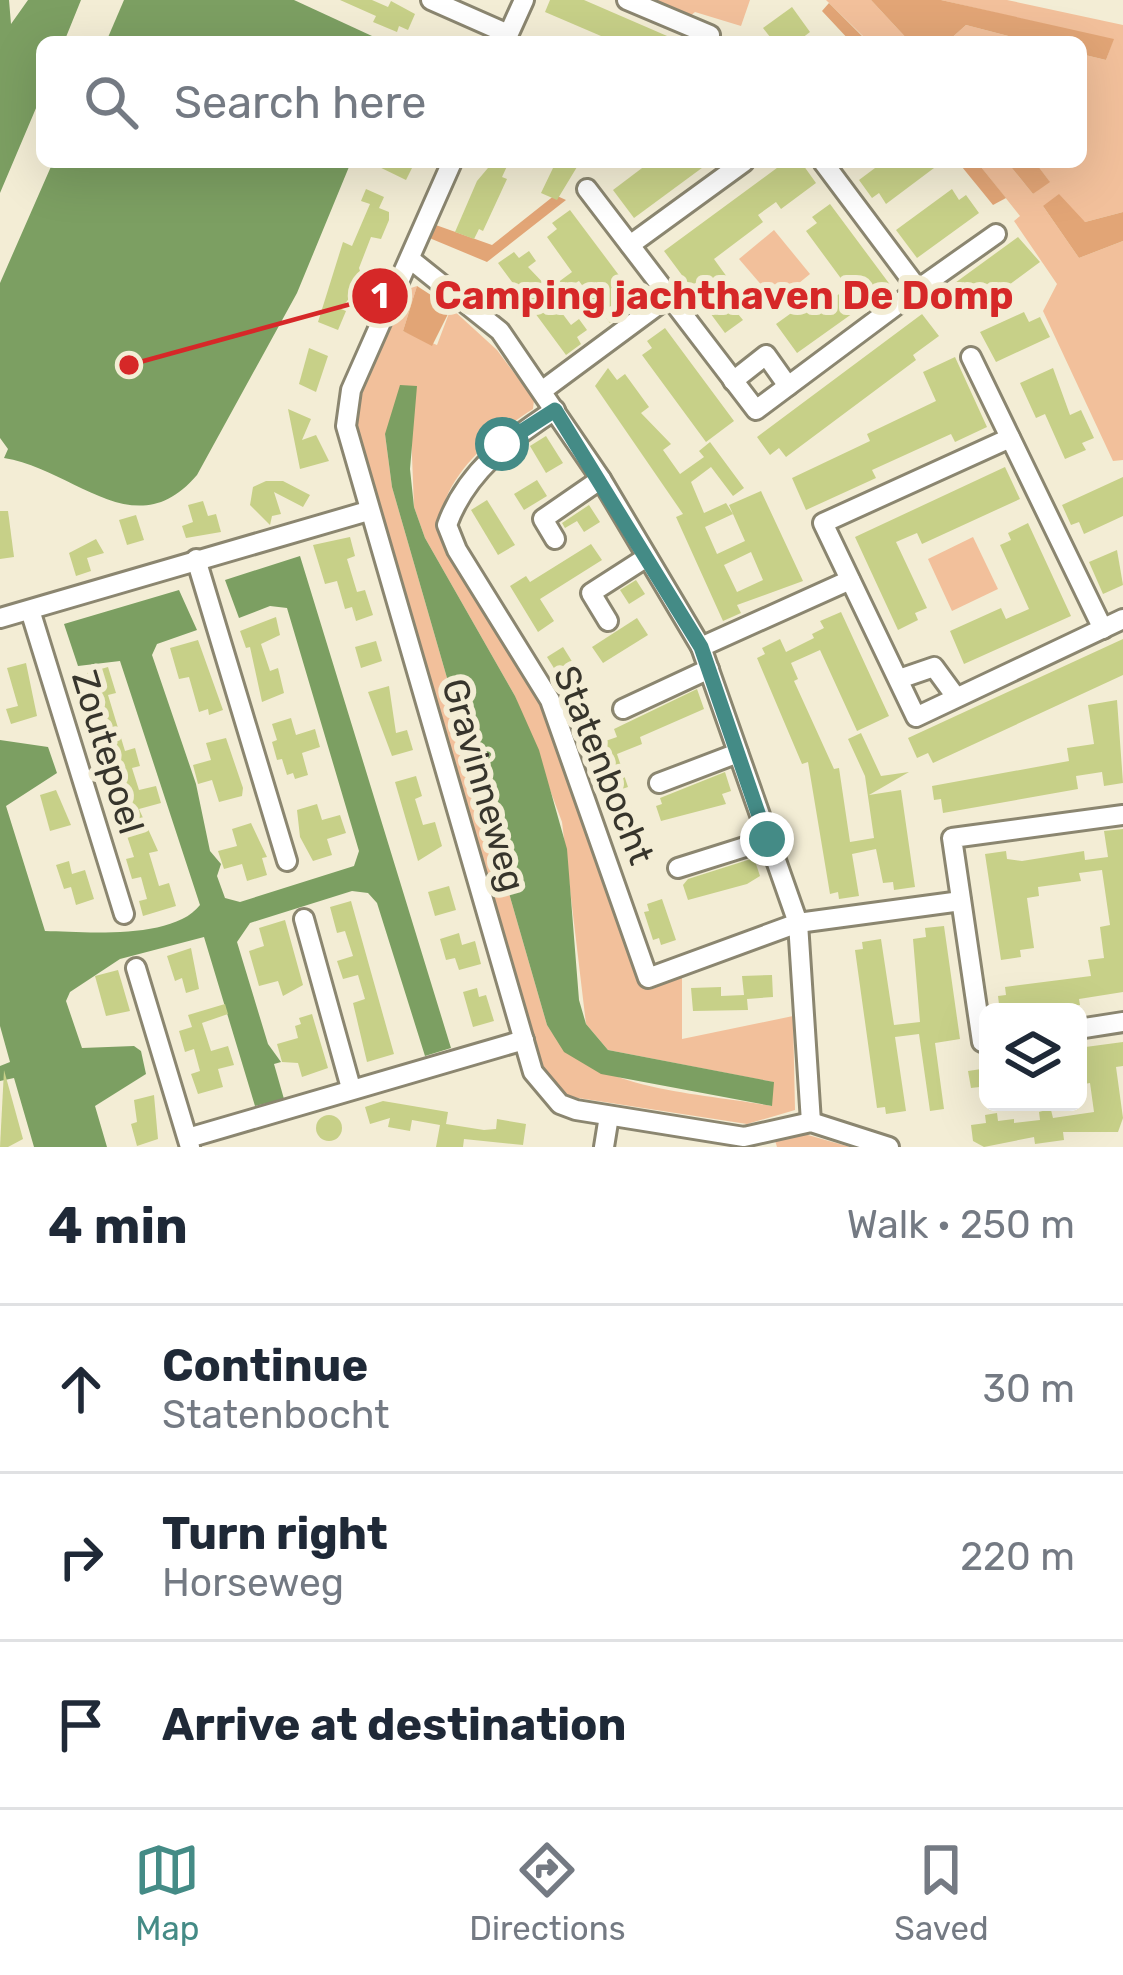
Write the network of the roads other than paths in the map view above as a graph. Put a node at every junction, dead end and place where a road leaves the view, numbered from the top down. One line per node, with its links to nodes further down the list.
1 (431, 0): 5 (street)
2 (524, 0): 6 (street)
3 (627, 0): 4 (street)
4 (710, 34)
5 (503, 36)
6 (508, 36)
7 (449, 168): 13 (street, Gravinneweg)
8 (736, 168): 12 (street)
9 (827, 168): 14 (street)
10 (587, 189): 12 (street)
11 (996, 234): 14 (street)
12 (630, 245): 15 (street)
13 (410, 259): 19 (street); 23 (street, Gravinneweg)
14 (918, 289): 18 (street)
15 (670, 296): 17 (street); 19 (street)
16 (971, 357): 21 (street)
17 (733, 381): 18 (street); 18 (street)
18 (788, 386)
19 (543, 390): 20 (street)
20 (555, 410): 22 (street); 47 (street, Statenbocht)
21 (1010, 438): 27 (street); 32 (street)
22 (601, 479): 24 (street); 25 (street)
23 (368, 511): 26 (street); 52 (street, Gravinneweg)
24 (555, 539)
25 (647, 557): 31 (street); 33 (street)
26 (196, 560): 28 (street); 42 (street)
27 (850, 580): 33 (street); 35 (street)
28 (30, 610): 29 (street); 45 (street, Zoutepoel)
29 (0, 618)
30 (1123, 619): 32 (street)
31 (608, 621)
32 (1103, 629): 36 (street)
33 (701, 647): 34 (street)
34 (709, 669): 37 (street); 38 (street)
35 (899, 679): 36 (street); 36 (street)
36 (956, 697)
37 (623, 709)
38 (738, 753): 39 (street); 41 (street)
39 (659, 783)
40 (1123, 815): 44 (street)
41 (767, 839): 43 (street); 47 (street)
42 (287, 861)
43 (678, 868)
44 (961, 901): 47 (street); 49 (street)
45 (124, 914)
46 (304, 919): 53 (street)
47 (798, 923): 55 (street)
48 (136, 968): 56 (street)
49 (979, 1022)
50 (1123, 1022): 51 (street)
51 (1087, 1027)
52 (524, 1040): 53 (street); 54 (street, Gravinneweg)
53 (351, 1088): 56 (street)
54 (609, 1116): 55 (street, Gravinneweg); 57 (street)
55 (811, 1122): 58 (street)
56 (189, 1143)
57 (604, 1147)
58 (889, 1147)

